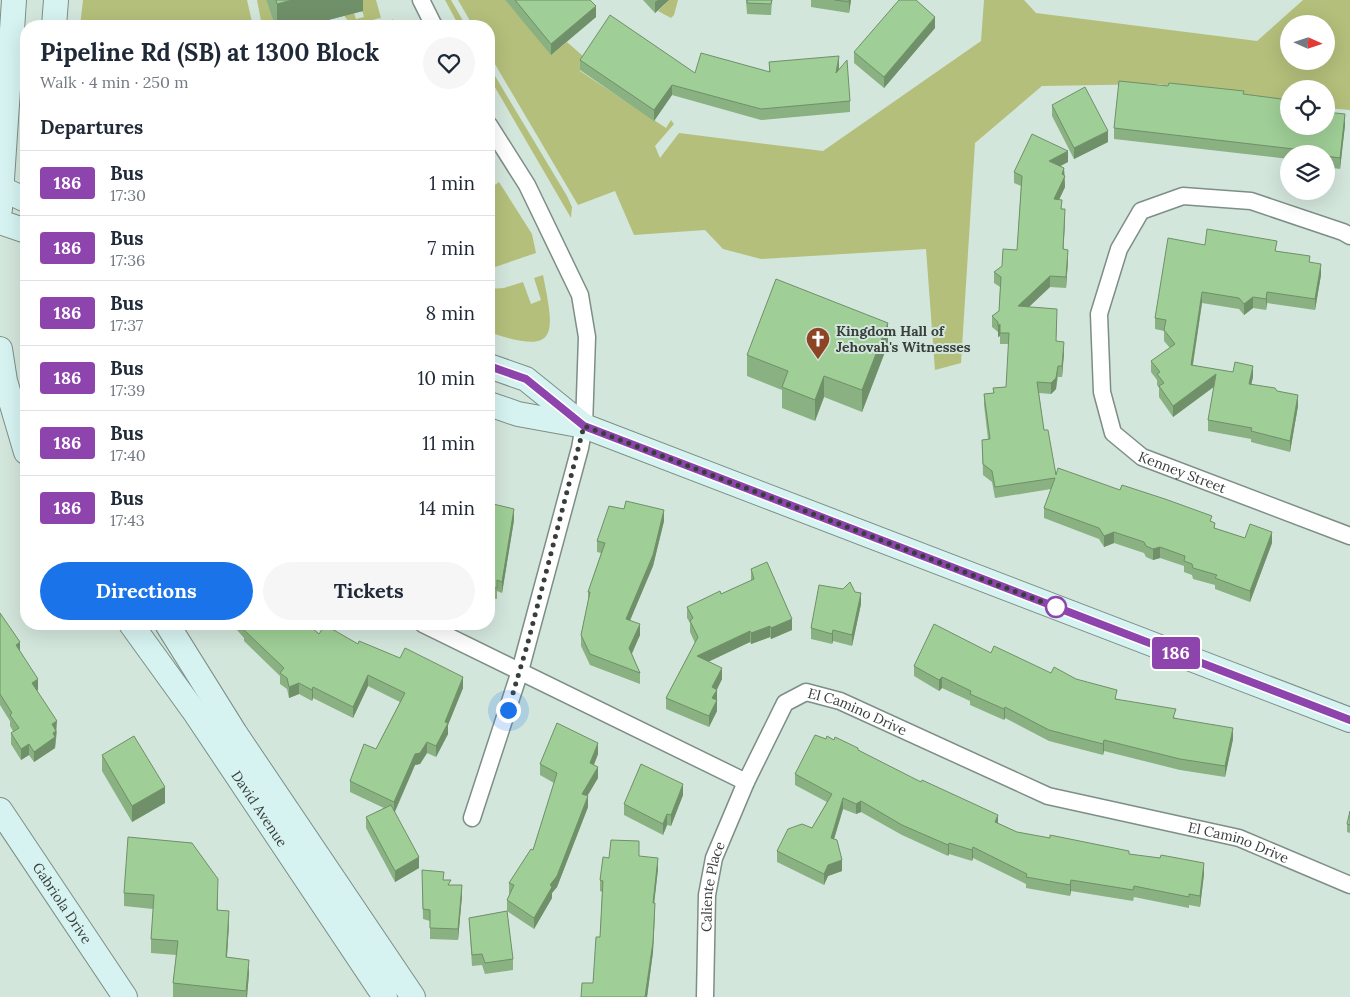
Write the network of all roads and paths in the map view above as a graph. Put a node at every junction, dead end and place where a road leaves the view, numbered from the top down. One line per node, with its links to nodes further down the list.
1 (14, 0): 6 (main road)
2 (56, 0): 4 (main road)
3 (422, 0): 5 (street)
4 (54, 20)
5 (431, 20)
6 (5, 75): 8 (main road)
7 (495, 134): 16 (street)
8 (1, 196): 9 (main road)
9 (20, 199)
10 (0, 222): 11 (main road)
11 (20, 230)
12 (1350, 236): 18 (street, Kenney Street)
13 (0, 349): 17 (main road)
14 (495, 368): 16 (main road)
15 (495, 406): 16 (main road)
16 (584, 426): 22 (street); 23 (main road)
17 (20, 432)
18 (1350, 536)
19 (135, 630): 29 (main road, David Avenue)
20 (171, 630): 30 (main road, David Avenue)
21 (435, 630): 22 (street)
22 (520, 671): 24 (street); 26 (street)
23 (1350, 720)
24 (746, 782): 27 (street, El Camino Drive); 31 (street, Caliente Place)
25 (0, 810): 28 (main road, Gabriola Drive)
26 (472, 818)
27 (1350, 885)
28 (124, 997)
29 (385, 997)
30 (413, 997)
31 (705, 997)

